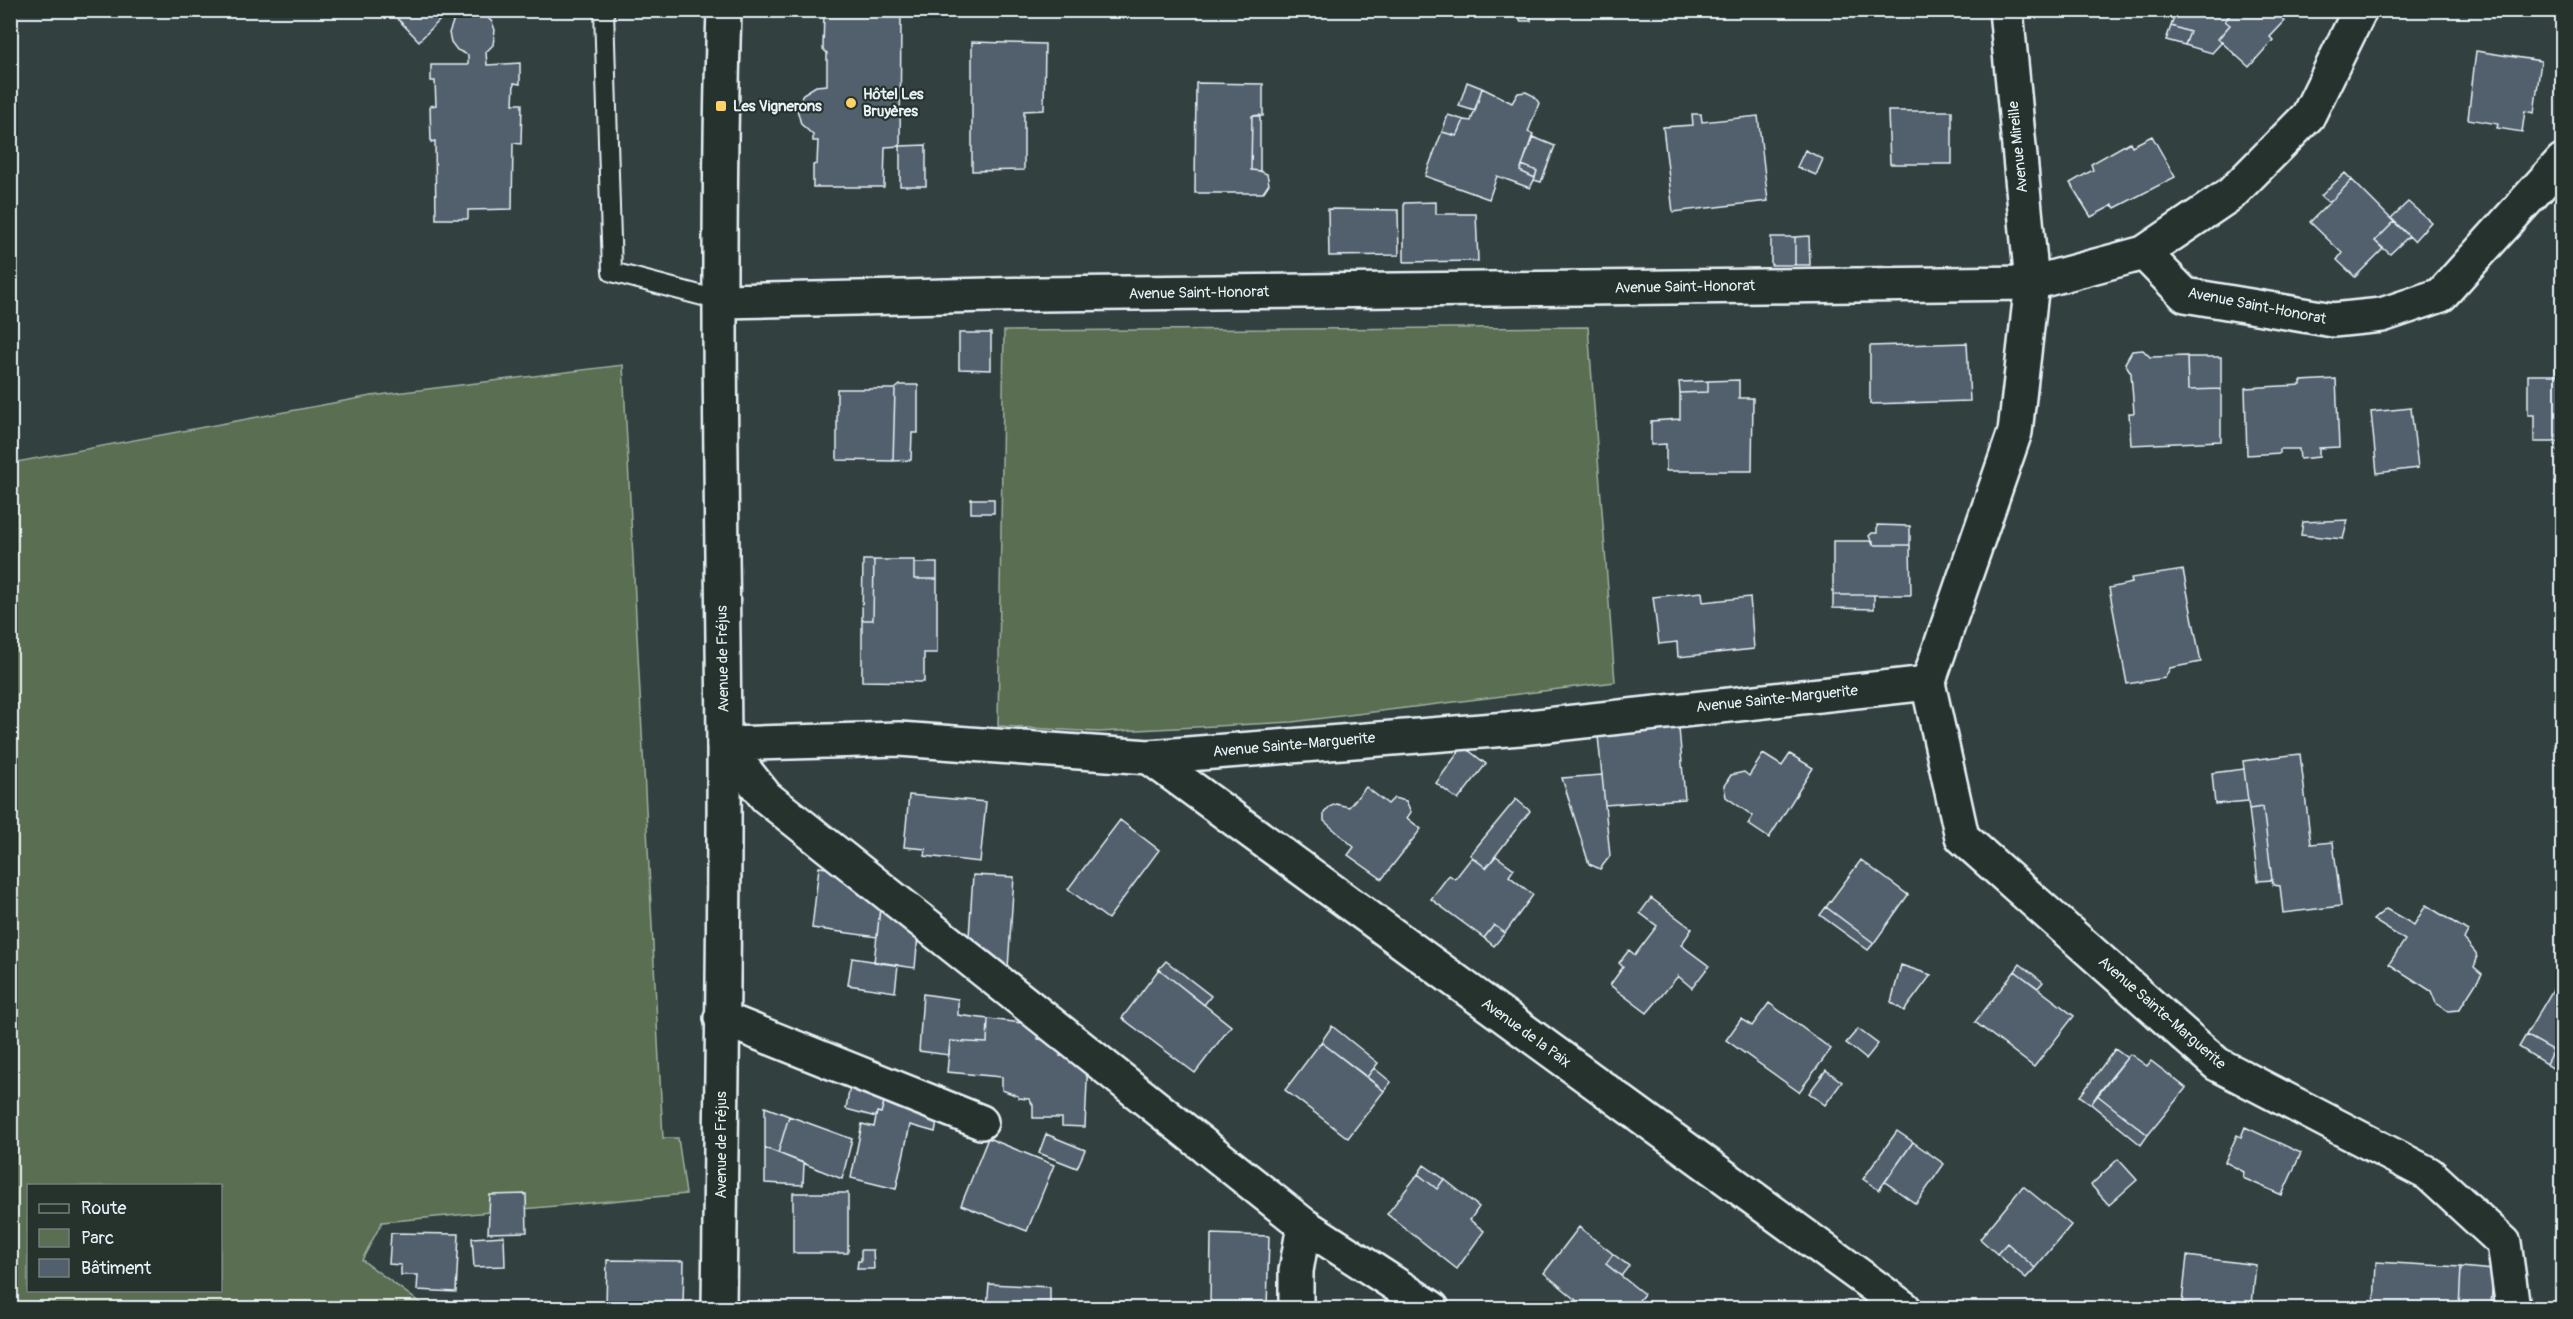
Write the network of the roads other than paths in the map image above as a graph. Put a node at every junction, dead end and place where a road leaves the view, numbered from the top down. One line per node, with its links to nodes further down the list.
1 (604, 10): 8 (lane)
2 (724, 10): 8 (street, Avenue de Fréjus)
3 (2006, 10): 7 (street, Avenue Mireille)
4 (2360, 10): 6 (street)
5 (2562, 161): 6 (street, Avenue Saint-Honorat)
6 (2144, 253): 7 (street, Avenue Saint-Honorat)
7 (2032, 283): 8 (street, Avenue Saint-Honorat); 9 (street, Avenue Mireille)
8 (722, 301): 10 (street, Avenue de Fréjus)
9 (1928, 683): 11 (street, Avenue Sainte-Marguerite); 19 (street, Avenue Sainte-Marguerite)
10 (724, 744): 11 (street, Avenue Sainte-Marguerite); 12 (street, Avenue de Fréjus); 14 (street)
11 (1149, 757): 18 (street, Avenue de la Paix)
12 (721, 1018): 13 (street); 15 (street, Avenue de Fréjus)
13 (981, 1122)
14 (1304, 1225): 16 (street); 17 (street)
15 (719, 1308)
16 (1296, 1308)
17 (1432, 1308)
18 (1904, 1308)
19 (2513, 1308)

